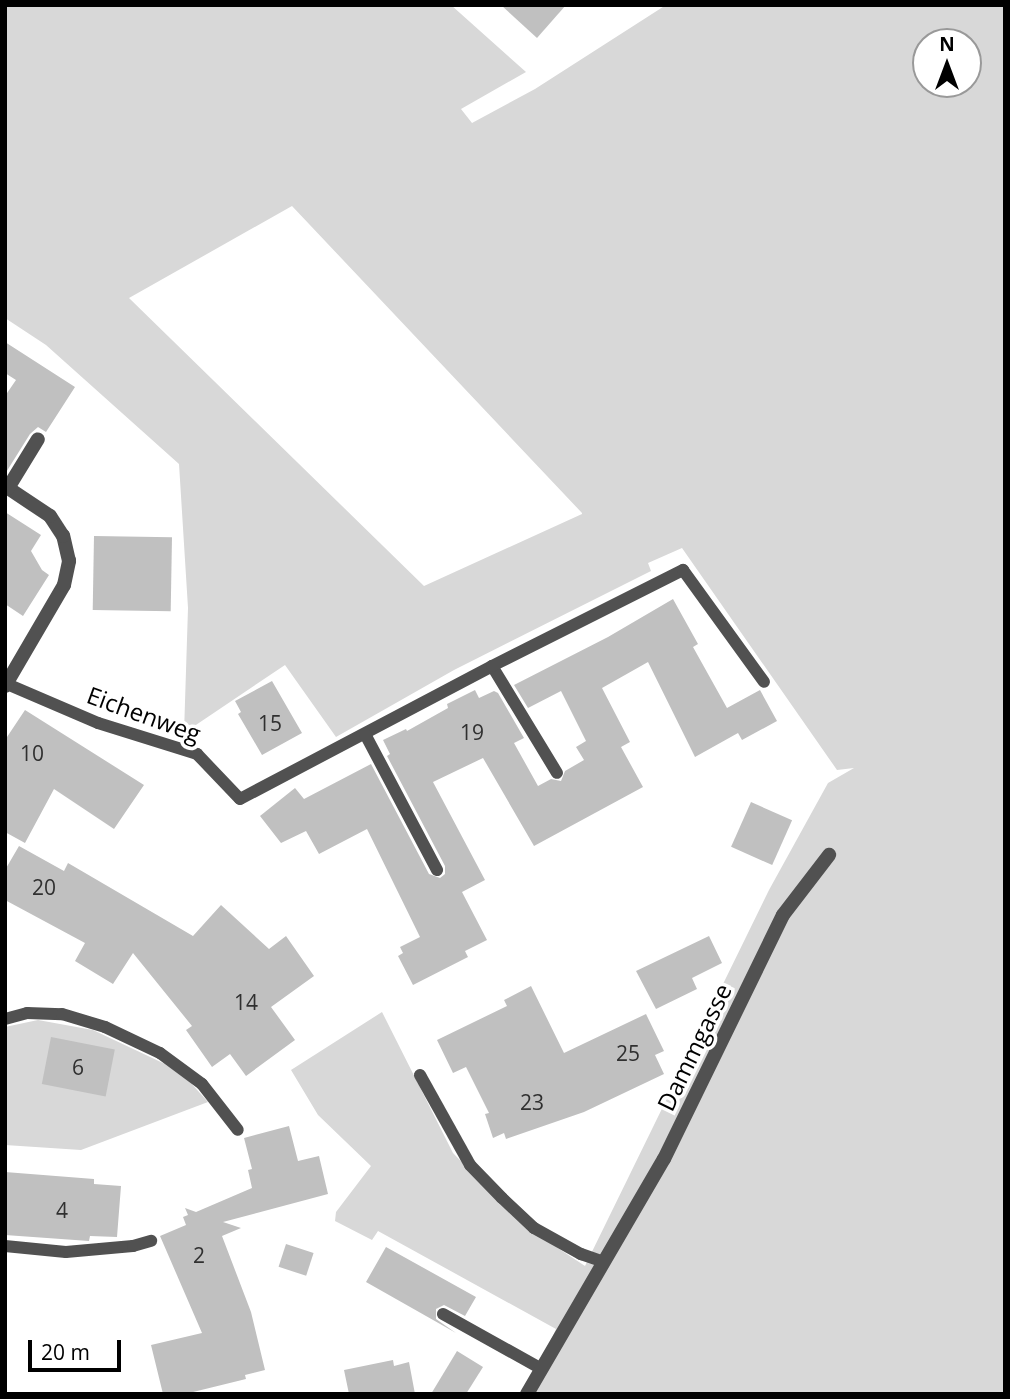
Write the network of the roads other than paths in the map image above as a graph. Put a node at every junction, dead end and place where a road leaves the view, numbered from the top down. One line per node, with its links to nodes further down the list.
1 (38, 439): 4 (street, Eichenweg)
2 (492, 666): 3 (lane, Eichenweg); 5 (lane, Eichenweg); 6 (lane)
3 (764, 682)
4 (6, 685): 5 (lane, Eichenweg)
5 (365, 734): 8 (lane)
6 (557, 773)
7 (829, 855): 14 (street, Dammgasse)
8 (436, 870)
9 (5, 1018): 11 (lane)
10 (421, 1075): 14 (lane)
11 (238, 1130)
12 (151, 1241): 13 (lane)
13 (5, 1246)
14 (604, 1262): 16 (street, Dammgasse)
15 (443, 1314): 16 (lane)
16 (542, 1369): 17 (street, Dammgasse)
17 (527, 1394)

